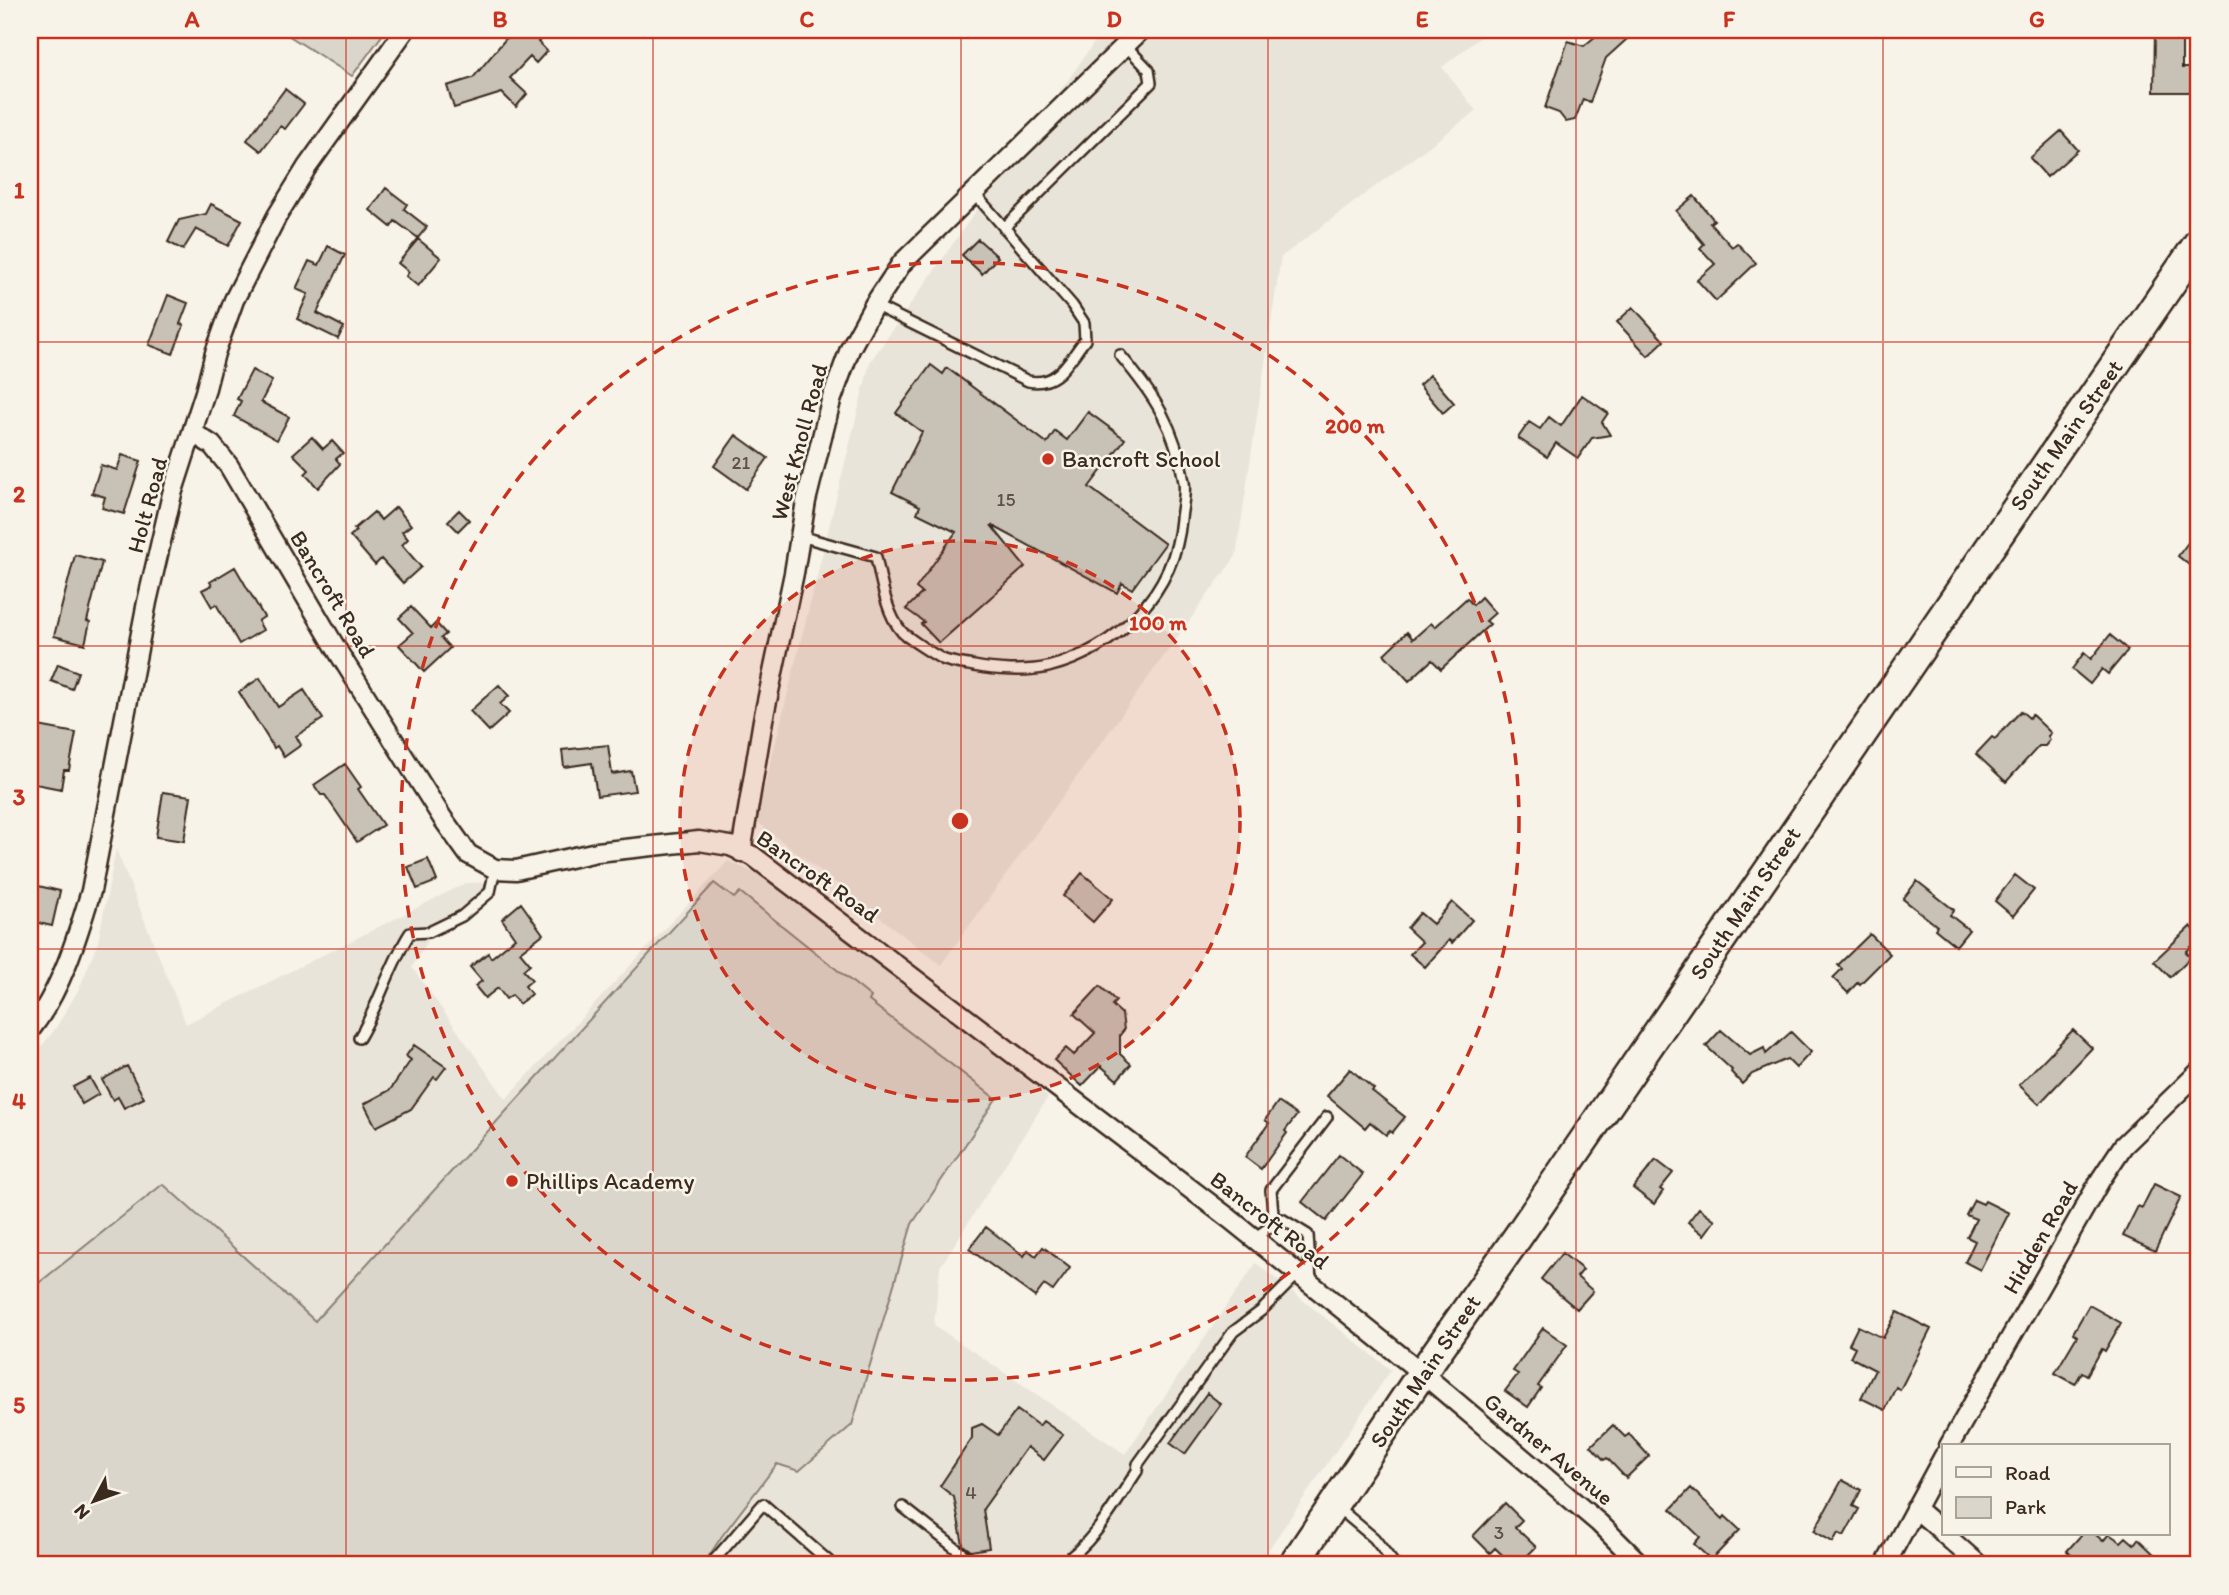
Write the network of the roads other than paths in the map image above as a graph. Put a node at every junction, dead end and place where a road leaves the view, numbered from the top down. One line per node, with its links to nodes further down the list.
1 (405, 30): 9 (street, Holt Road)
2 (1141, 30): 3 (street, West Knoll Road)
3 (1125, 45): 4 (street, West Knoll Road); 5 (lane)
4 (973, 192): 5 (lane); 7 (street, West Knoll Road)
5 (1004, 228): 7 (lane)
6 (2198, 245): 20 (main road, South Main Street)
7 (874, 305): 10 (street, West Knoll Road)
8 (1120, 355): 10 (lane)
9 (192, 432): 12 (street, Bancroft Road); 13 (street, Holt Road)
10 (800, 537): 11 (street, West Knoll Road)
11 (741, 852): 12 (street, Bancroft Road); 18 (street, Bancroft Road)
12 (495, 869): 14 (lane)
13 (30, 1030)
14 (359, 1038)
15 (2199, 1072): 21 (street, Hidden Road)
16 (1327, 1117): 17 (lane)
17 (1274, 1225): 18 (lane); 19 (lane)
18 (1254, 1238): 19 (street, Bancroft Road)
19 (1305, 1278): 20 (street, Bancroft Road); 31 (lane)
20 (1422, 1373): 23 (main road, South Main Street); 34 (street, Gardner Avenue)
21 (1950, 1444)
22 (1942, 1459): 25 (street)
23 (1335, 1505): 32 (main road, South Main Street); 33 (lane)
24 (903, 1507): 30 (lane)
25 (1915, 1508): 26 (street); 35 (street)
26 (1942, 1532)
27 (1946, 1536): 36 (street)
28 (710, 1565): 29 (lane)
29 (834, 1565)
30 (983, 1565)
31 (1060, 1565)
32 (1293, 1565)
33 (1395, 1565)
34 (1641, 1565)
35 (1885, 1565)
36 (1979, 1565)

